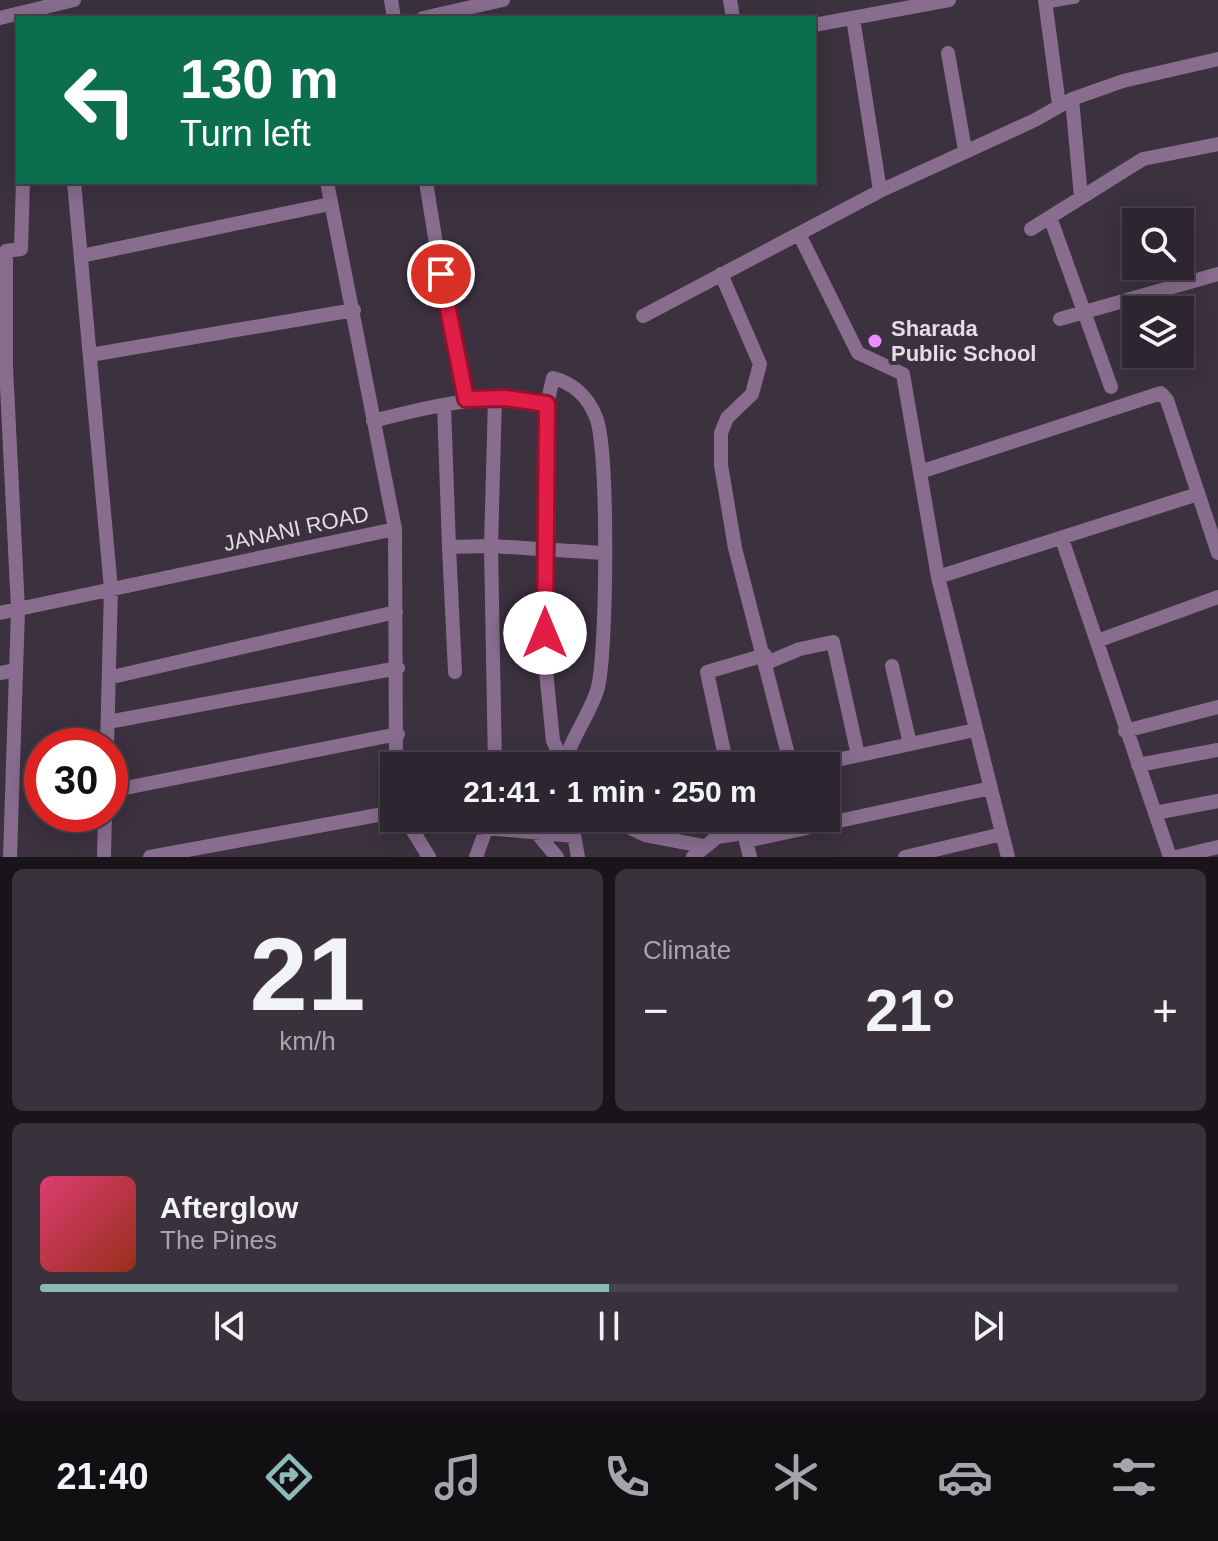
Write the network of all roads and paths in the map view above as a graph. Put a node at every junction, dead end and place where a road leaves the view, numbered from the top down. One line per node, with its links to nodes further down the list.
1 (74, 0): 7 (street)
2 (503, 0): 5 (street)
3 (949, 0): 10 (street)
4 (1076, 0): 6 (lane)
5 (480, 2): 8 (street)
6 (1046, 3): 14 (street)
7 (21, 15): 9 (street)
8 (430, 16)
9 (0, 18)
10 (853, 18): 11 (street); 21 (street)
11 (816, 25)
12 (948, 53): 16 (street)
13 (1218, 59): 14 (street)
14 (1066, 102): 16 (street); 22 (street)
15 (1218, 144): 22 (street)
16 (965, 150): 21 (street)
17 (23, 184): 27 (street)
18 (74, 184): 28 (street)
19 (327, 184): 23 (street, JANANI ROAD)
20 (426, 184): 40 (street)
21 (880, 191): 26 (street)
22 (1081, 197): 24 (street)
23 (330, 204): 28 (street); 32 (street, JANANI ROAD)
24 (1050, 217): 25 (street); 33 (street)
25 (1031, 229)
26 (799, 234): 29 (street); 44 (street)
27 (3, 251): 31 (street)
28 (81, 256): 36 (street)
29 (721, 274): 34 (street); 60 (street)
30 (1218, 274): 33 (street)
31 (2, 306): 37 (street)
32 (354, 310): 36 (street); 43 (street, JANANI ROAD)
33 (1084, 312): 35 (street); 38 (street)
34 (643, 316)
35 (1060, 319)
36 (90, 355): 54 (street)
37 (3, 367): 56 (street)
38 (1111, 387)
39 (495, 398): 40 (street); 41 (street); 48 (street)
40 (466, 399): 42 (street)
41 (547, 404): 50 (street); 51 (street)
42 (444, 405): 43 (street); 49 (street)
43 (373, 421): 46 (street, JANANI ROAD)
44 (920, 472): 45 (street); 53 (street)
45 (1198, 494): 47 (street); 52 (street)
46 (395, 529): 54 (street, JANANI ROAD); 57 (street)
47 (1062, 539): 53 (street); 59 (street)
48 (491, 546): 49 (street); 50 (street); 77 (street)
49 (449, 547): 64 (street)
50 (546, 549): 51 (street); 78 (street)
51 (604, 553): 79 (street)
52 (1218, 553)
53 (938, 577): 70 (street)
54 (111, 589): 56 (street, JANANI ROAD); 66 (street)
55 (1218, 597): 59 (street)
56 (18, 610): 58 (street, JANANI ROAD); 63 (street)
57 (396, 612): 62 (street); 66 (street)
58 (0, 613)
59 (1097, 641): 71 (street)
60 (766, 659): 80 (street); 81 (street); 82 (street)
61 (892, 666): 74 (street)
62 (398, 668): 68 (street); 72 (street)
63 (16, 670): 65 (street); 73 (street)
64 (455, 672)
65 (0, 673)
66 (112, 677): 68 (street)
67 (1218, 707): 71 (street)
68 (108, 722): 69 (street)
69 (108, 728)
70 (975, 730): 74 (street); 86 (street)
71 (1125, 731): 84 (street)
72 (398, 734): 76 (street); 85 (street)
73 (7, 744): 89 (street)
74 (910, 744): 82 (street)
75 (1218, 750): 84 (street)
76 (397, 752)
77 (495, 752)
78 (558, 752)
79 (570, 752)
80 (724, 752)
81 (788, 752)
82 (858, 755): 83 (street)
83 (840, 759)
84 (1138, 765): 88 (street)
85 (128, 787)
86 (991, 788): 90 (street); 100 (street)
87 (1218, 801): 88 (street)
88 (1155, 813): 117 (street)
89 (6, 814): 106 (street)
90 (840, 814)
91 (380, 815): 108 (street)
92 (105, 832): 107 (street)
93 (486, 832): 110 (street)
94 (522, 832): 101 (street)
95 (536, 832): 101 (street)
96 (573, 832): 102 (street)
97 (639, 832): 103 (street)
98 (739, 832): 103 (street)
99 (743, 832): 114 (street)
100 (1002, 834): 115 (street); 116 (street)
101 (539, 836): 102 (street); 111 (street)
102 (574, 836): 112 (street)
103 (703, 846): 113 (street)
104 (1218, 847): 118 (street)
105 (419, 850): 109 (street)
106 (10, 857)
107 (104, 857)
108 (150, 857)
109 (429, 857)
110 (476, 857)
111 (557, 857)
112 (578, 857)
113 (693, 857)
114 (750, 857)
115 (905, 857)
116 (1008, 857)
117 (1170, 857)
118 (1176, 857)

